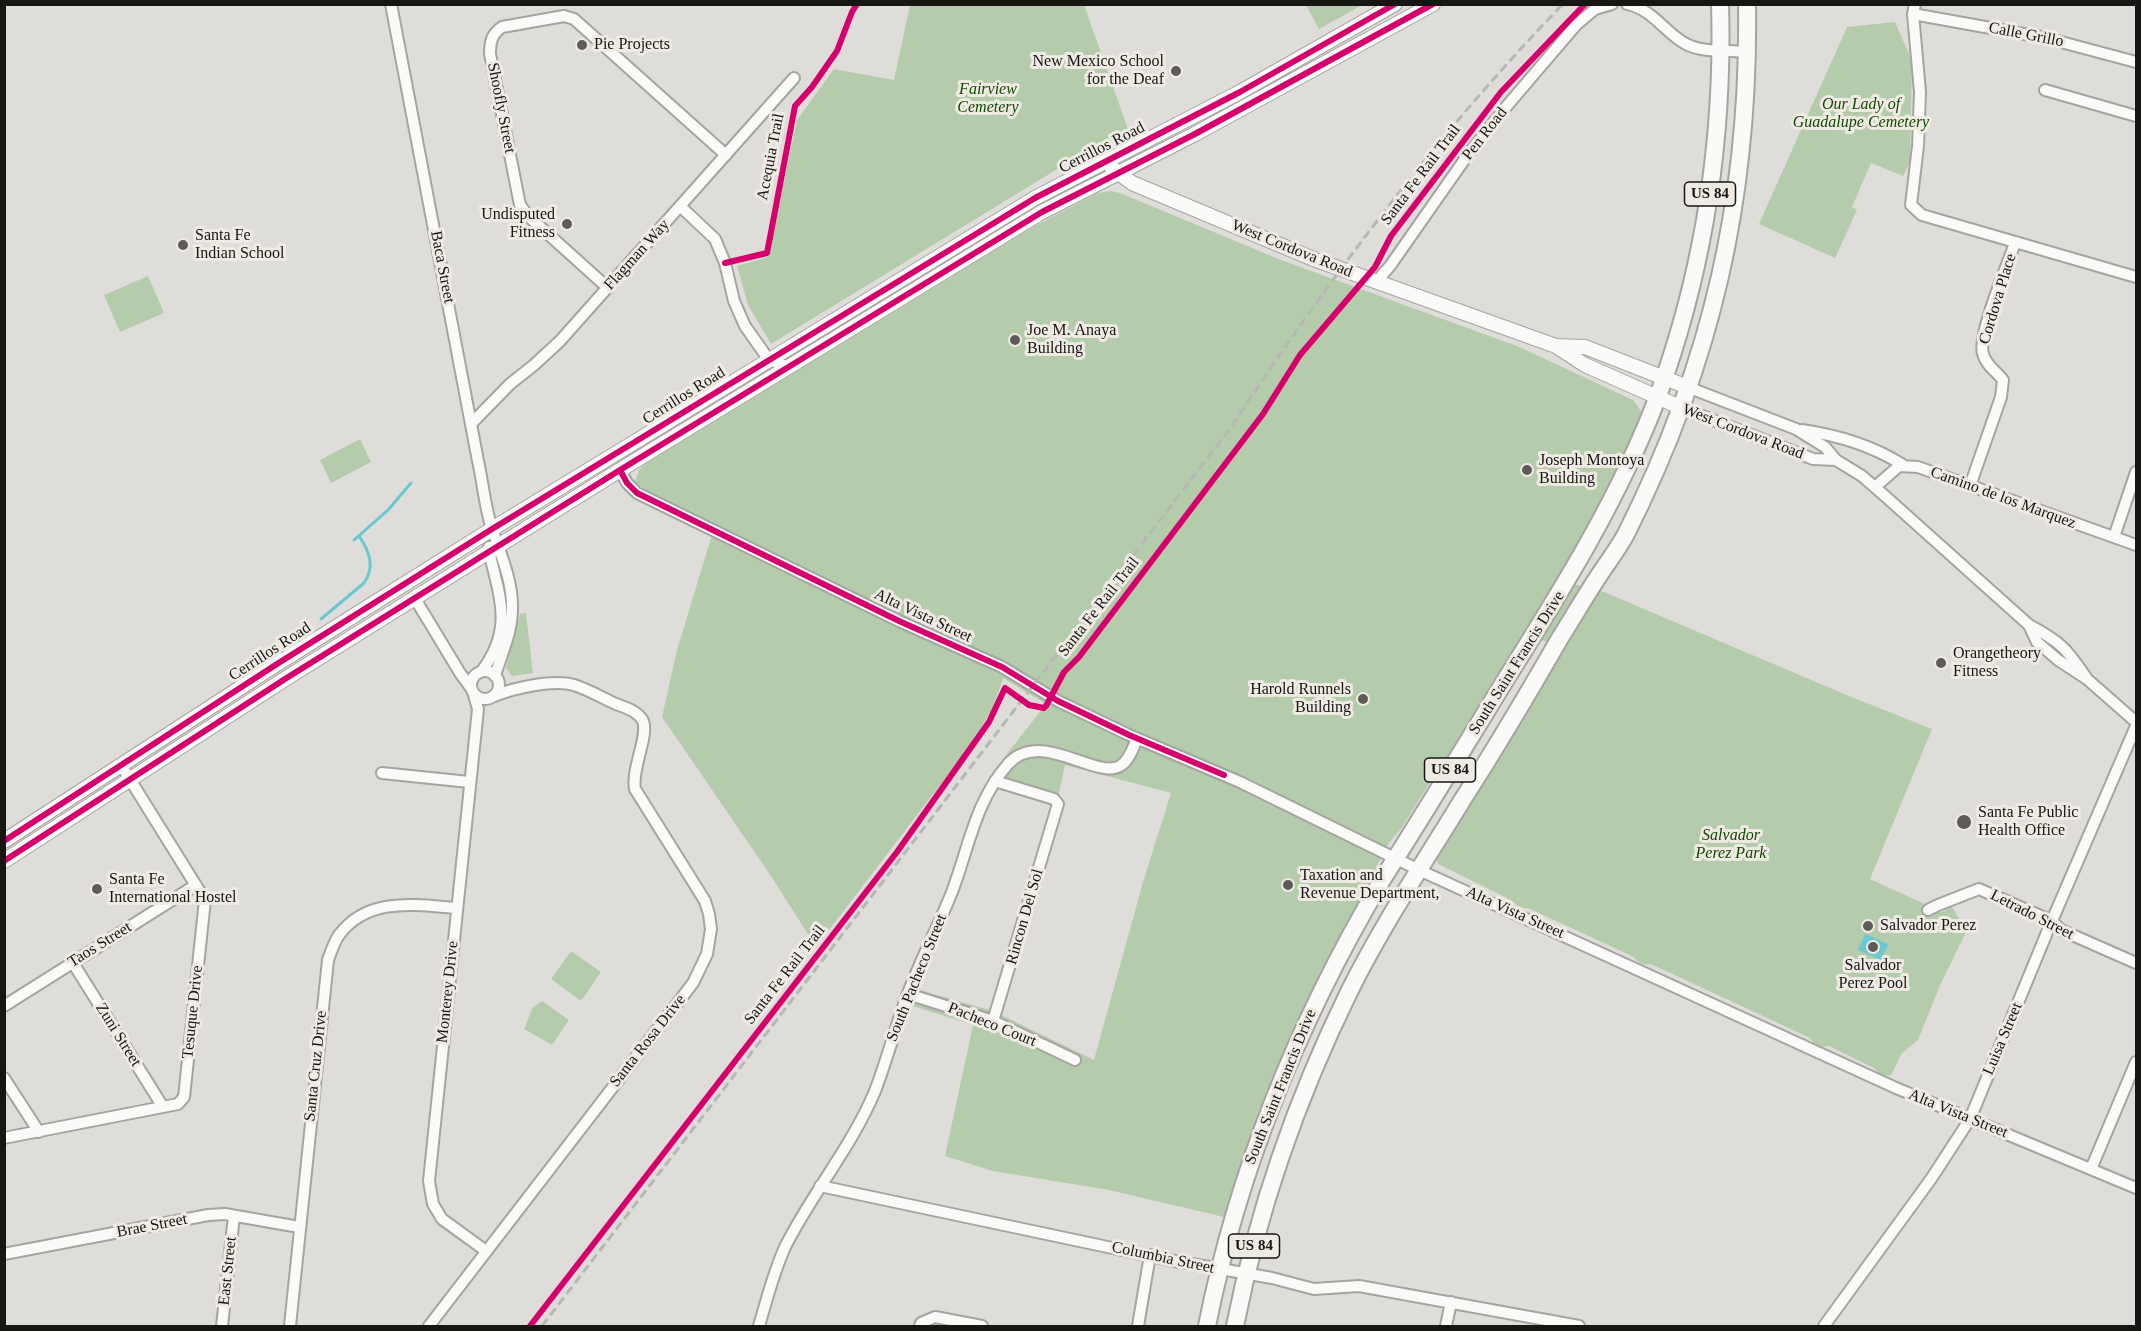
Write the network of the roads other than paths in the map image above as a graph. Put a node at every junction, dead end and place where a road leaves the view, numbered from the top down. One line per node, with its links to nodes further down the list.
1 (391, 4): 32 (street, Baca Street)
2 (1395, 4): 12 (main road, Cerrillos Road)
3 (1433, 4): 14 (main road, Cerrillos Road)
4 (1612, 4): 23 (street, Pen Road)
5 (1628, 4): 9 (street)
6 (1720, 4): 9 (highway, South Saint Francis Drive / US 84)
7 (1747, 4): 10 (highway, South Saint Francis Drive / US 84)
8 (1914, 9): 11 (street, Calle Grillo); 21 (street)
9 (1722, 50): 10 (street); 28 (highway, South Saint Francis Drive / US 84)
10 (1747, 52): 29 (highway, South Saint Francis Drive / US 84)
11 (2136, 62)
12 (1271, 75): 14 (main road); 18 (main road, Cerrillos Road)
13 (794, 78): 17 (street, Flagman Way)
14 (1280, 89): 19 (main road, Cerrillos Road)
15 (2045, 90): 16 (street)
16 (2136, 116)
17 (726, 155): 20 (street, Flagman Way); 24 (street, Shoofly Street)
18 (1104, 161): 19 (main road, West Cordova Road); 26 (main road, Cerrillos Road)
19 (1118, 173): 23 (main road, West Cordova Road); 27 (main road, Cerrillos Road)
20 (681, 207): 24 (street, Flagman Way); 26 (street)
21 (2015, 243): 22 (street); 38 (street, Cordova Place)
22 (2136, 277)
23 (1376, 282): 25 (main road, West Cordova Road)
24 (608, 288): 32 (street, Flagman Way)
25 (1556, 346): 28 (main road, West Cordova Road); 30 (main road, West Cordova Road)
26 (769, 360): 27 (street); 40 (main road, Cerrillos Road)
27 (789, 367): 36 (main road, Cerrillos Road)
28 (1664, 379): 29 (main road, West Cordova Road); 30 (highway, South Saint Francis Drive / US 84)
29 (1690, 388): 31 (highway, South Saint Francis Drive / US 84); 33 (street, West Cordova Road)
30 (1657, 398): 31 (main road, West Cordova Road); 60 (highway, South Saint Francis Drive / US 84)
31 (1682, 408): 34 (street, West Cordova Road); 62 (highway, South Saint Francis Drive / US 84)
32 (471, 424): 40 (street, Baca Street)
33 (1796, 429): 34 (street, West Cordova Road); 35 (street, Camino de los Marquez)
34 (1836, 460): 39 (street, West Cordova Road)
35 (1903, 465): 38 (street, Camino de los Marquez); 39 (street)
36 (620, 470): 43 (main road, Cerrillos Road); 53 (street, Alta Vista Street)
37 (2136, 472): 41 (street)
38 (1970, 486): 41 (street, Camino de los Marquez)
39 (1875, 487): 52 (street, West Cordova Road)
40 (492, 529): 43 (street, Baca Street); 54 (main road, Cerrillos Road)
41 (2114, 537): 42 (street, Camino de los Marquez)
42 (2136, 546)
43 (494, 547): 44 (main road, Cerrillos Road); 46 (street); 47 (street)
44 (414, 597): 45 (street, Monterey Drive); 56 (main road, Cerrillos Road)
45 (460, 673): 46 (street); 49 (street, Monterey Drive)
46 (479, 673): 47 (street); 49 (street)
47 (497, 679): 48 (street); 50 (street)
48 (513, 689): 50 (street); 84 (street, Santa Rosa Drive)
49 (473, 691): 50 (street); 51 (street, Monterey Drive)
50 (490, 698): 51 (street)
51 (478, 709): 58 (street, Monterey Drive)
52 (2136, 724): 66 (street, Luisa Street)
53 (1137, 739): 57 (street, South Pacheco Street); 60 (street, Alta Vista Street)
54 (121, 765): 56 (street, Tesuque Drive); 59 (main road, Cerrillos Road)
55 (382, 773): 58 (street)
56 (130, 779): 61 (main road, Cerrillos Road); 63 (street, Tesuque Drive)
57 (995, 781): 69 (street, South Pacheco Street); 71 (street, Rincon Del Sol)
58 (469, 782): 64 (street, Monterey Drive)
59 (4, 842)
60 (1396, 858): 62 (street, Alta Vista Street); 87 (highway, South Saint Francis Drive / US 84)
61 (4, 861)
62 (1419, 870): 76 (street, Alta Vista Street); 88 (highway, South Saint Francis Drive / US 84)
63 (196, 885): 67 (street, Taos Street); 75 (street, Tesuque Drive)
64 (457, 908): 83 (street, Santa Cruz Drive); 84 (street, Monterey Drive)
65 (1928, 910): 66 (street, Letrado Street)
66 (2052, 921): 68 (street, Letrado Street); 76 (street, Luisa Street)
67 (73, 963): 70 (street, Taos Street); 75 (street, Zuni Street)
68 (2136, 963)
69 (908, 994): 71 (street, Pacheco Court); 80 (street, South Pacheco Street)
70 (4, 1006)
71 (993, 1021): 72 (street, Pacheco Court)
72 (1075, 1060)
73 (2136, 1062): 79 (street)
74 (4, 1077): 77 (street)
75 (163, 1107): 77 (street, Tesuque Drive)
76 (1970, 1119): 79 (street, Alta Vista Street); 101 (street, Luisa Street)
77 (39, 1132): 78 (street, Tesuque Drive)
78 (4, 1138)
79 (2091, 1169): 81 (street, Alta Vista Street)
80 (820, 1186): 86 (street, Columbia Street); 93 (street, South Pacheco Street)
81 (2136, 1188)
82 (234, 1216): 83 (street, Brae Street); 85 (street, Brae Street); 90 (street, East Street)
83 (299, 1227): 91 (street, Santa Cruz Drive)
84 (486, 1251): 92 (street, Santa Rosa Drive)
85 (4, 1254)
86 (1150, 1256): 87 (street, Columbia Street); 96 (street)
87 (1220, 1270): 88 (street, Columbia Street); 97 (highway, South Saint Francis Drive / US 84)
88 (1247, 1275): 89 (street, Columbia Street); 98 (highway, South Saint Francis Drive / US 84)
89 (1451, 1302): 99 (street); 100 (street, Columbia Street)
90 (222, 1326)
91 (290, 1326)
92 (429, 1326)
93 (759, 1326)
94 (920, 1326): 95 (street)
95 (982, 1326)
96 (1138, 1326)
97 (1208, 1326)
98 (1235, 1326)
99 (1446, 1326)
100 (1579, 1326)
101 (1824, 1326)

